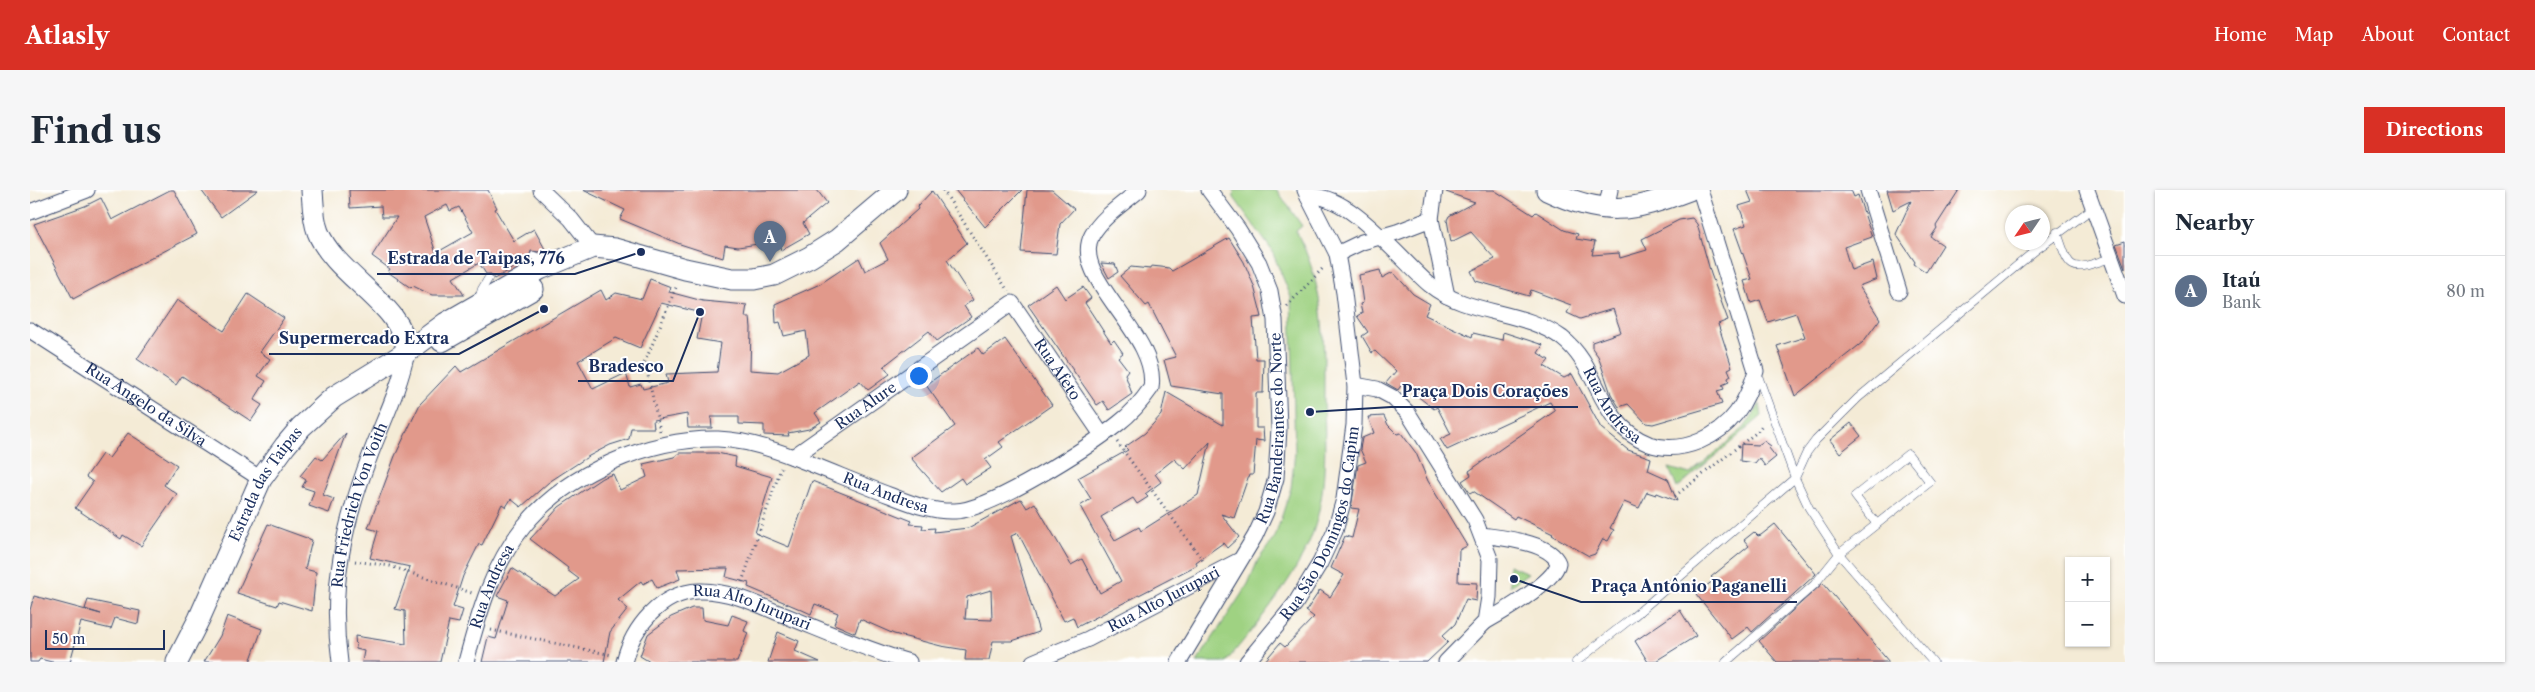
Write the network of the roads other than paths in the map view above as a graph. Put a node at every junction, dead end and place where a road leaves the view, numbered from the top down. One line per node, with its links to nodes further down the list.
1 (87, 190): 16 (street)
2 (312, 190): 31 (main road)
3 (541, 190): 20 (street)
4 (896, 190): 20 (main road)
5 (1138, 190): 34 (street, Rua Andresa)
6 (1209, 190): 41 (street, Rua Bandeirantes do Norte)
7 (1436, 190): 17 (street)
8 (1547, 190): 14 (main road)
9 (1688, 190): 14 (main road)
10 (1700, 190): 32 (street)
11 (1868, 190): 25 (street)
12 (2087, 190): 15 (street)
13 (1307, 193): 19 (street, Rua Andresa); 21 (street, Rua São Domingos do Capim)
14 (1608, 199)
15 (2093, 208): 18 (lane); 22 (street)
16 (30, 212)
17 (1431, 219): 19 (street); 26 (street)
18 (2057, 232): 22 (lane); 36 (lane)
19 (1380, 236): 21 (street); 26 (street, Rua Andresa)
20 (593, 247): 23 (main road, Estrada das Taipas)
21 (1337, 254): 33 (street, Rua São Domingos do Capim)
22 (2111, 258): 27 (street)
23 (552, 259): 29 (main road, Estrada das Taipas); 31 (main road, Estrada das Taipas)
24 (488, 279): 29 (lane)
25 (1899, 291)
26 (1447, 296): 32 (street, Rua Andresa)
27 (2125, 296)
28 (1012, 303): 34 (street, Rua Afeto); 35 (street, Rua Alure)
29 (477, 304): 31 (main road, Estrada das Taipas)
30 (30, 330): 37 (street, Rua Ângelo da Silva)
31 (407, 352): 37 (main road, Estrada das Taipas); 45 (street, Rua Friedrich Von Voith)
32 (1756, 371): 36 (lane)
33 (1355, 385): 39 (street); 50 (street, Rua São Domingos do Capim)
34 (1105, 433): 35 (street, Rua Andresa)
35 (789, 456): 46 (street, Rua Andresa)
36 (1795, 478): 40 (lane); 52 (lane)
37 (261, 479): 44 (main road, Estrada das Taipas)
38 (1876, 523): 38 (lane); 40 (lane)
39 (1482, 535): 42 (street); 42 (street)
40 (1839, 554): 53 (lane); 54 (lane)
41 (1239, 561): 48 (street, Rua Alto Jurupari); 49 (street, Rua Bandeirantes do Norte)
42 (1485, 622): 51 (street)
43 (624, 660): 47 (street, Rua Alto Jurupari)
44 (176, 662)
45 (340, 662)
46 (466, 662)
47 (909, 662)
48 (1033, 662)
49 (1179, 662)
50 (1247, 662)
51 (1446, 662)
52 (1576, 662)
53 (1726, 662)
54 (1933, 662)

